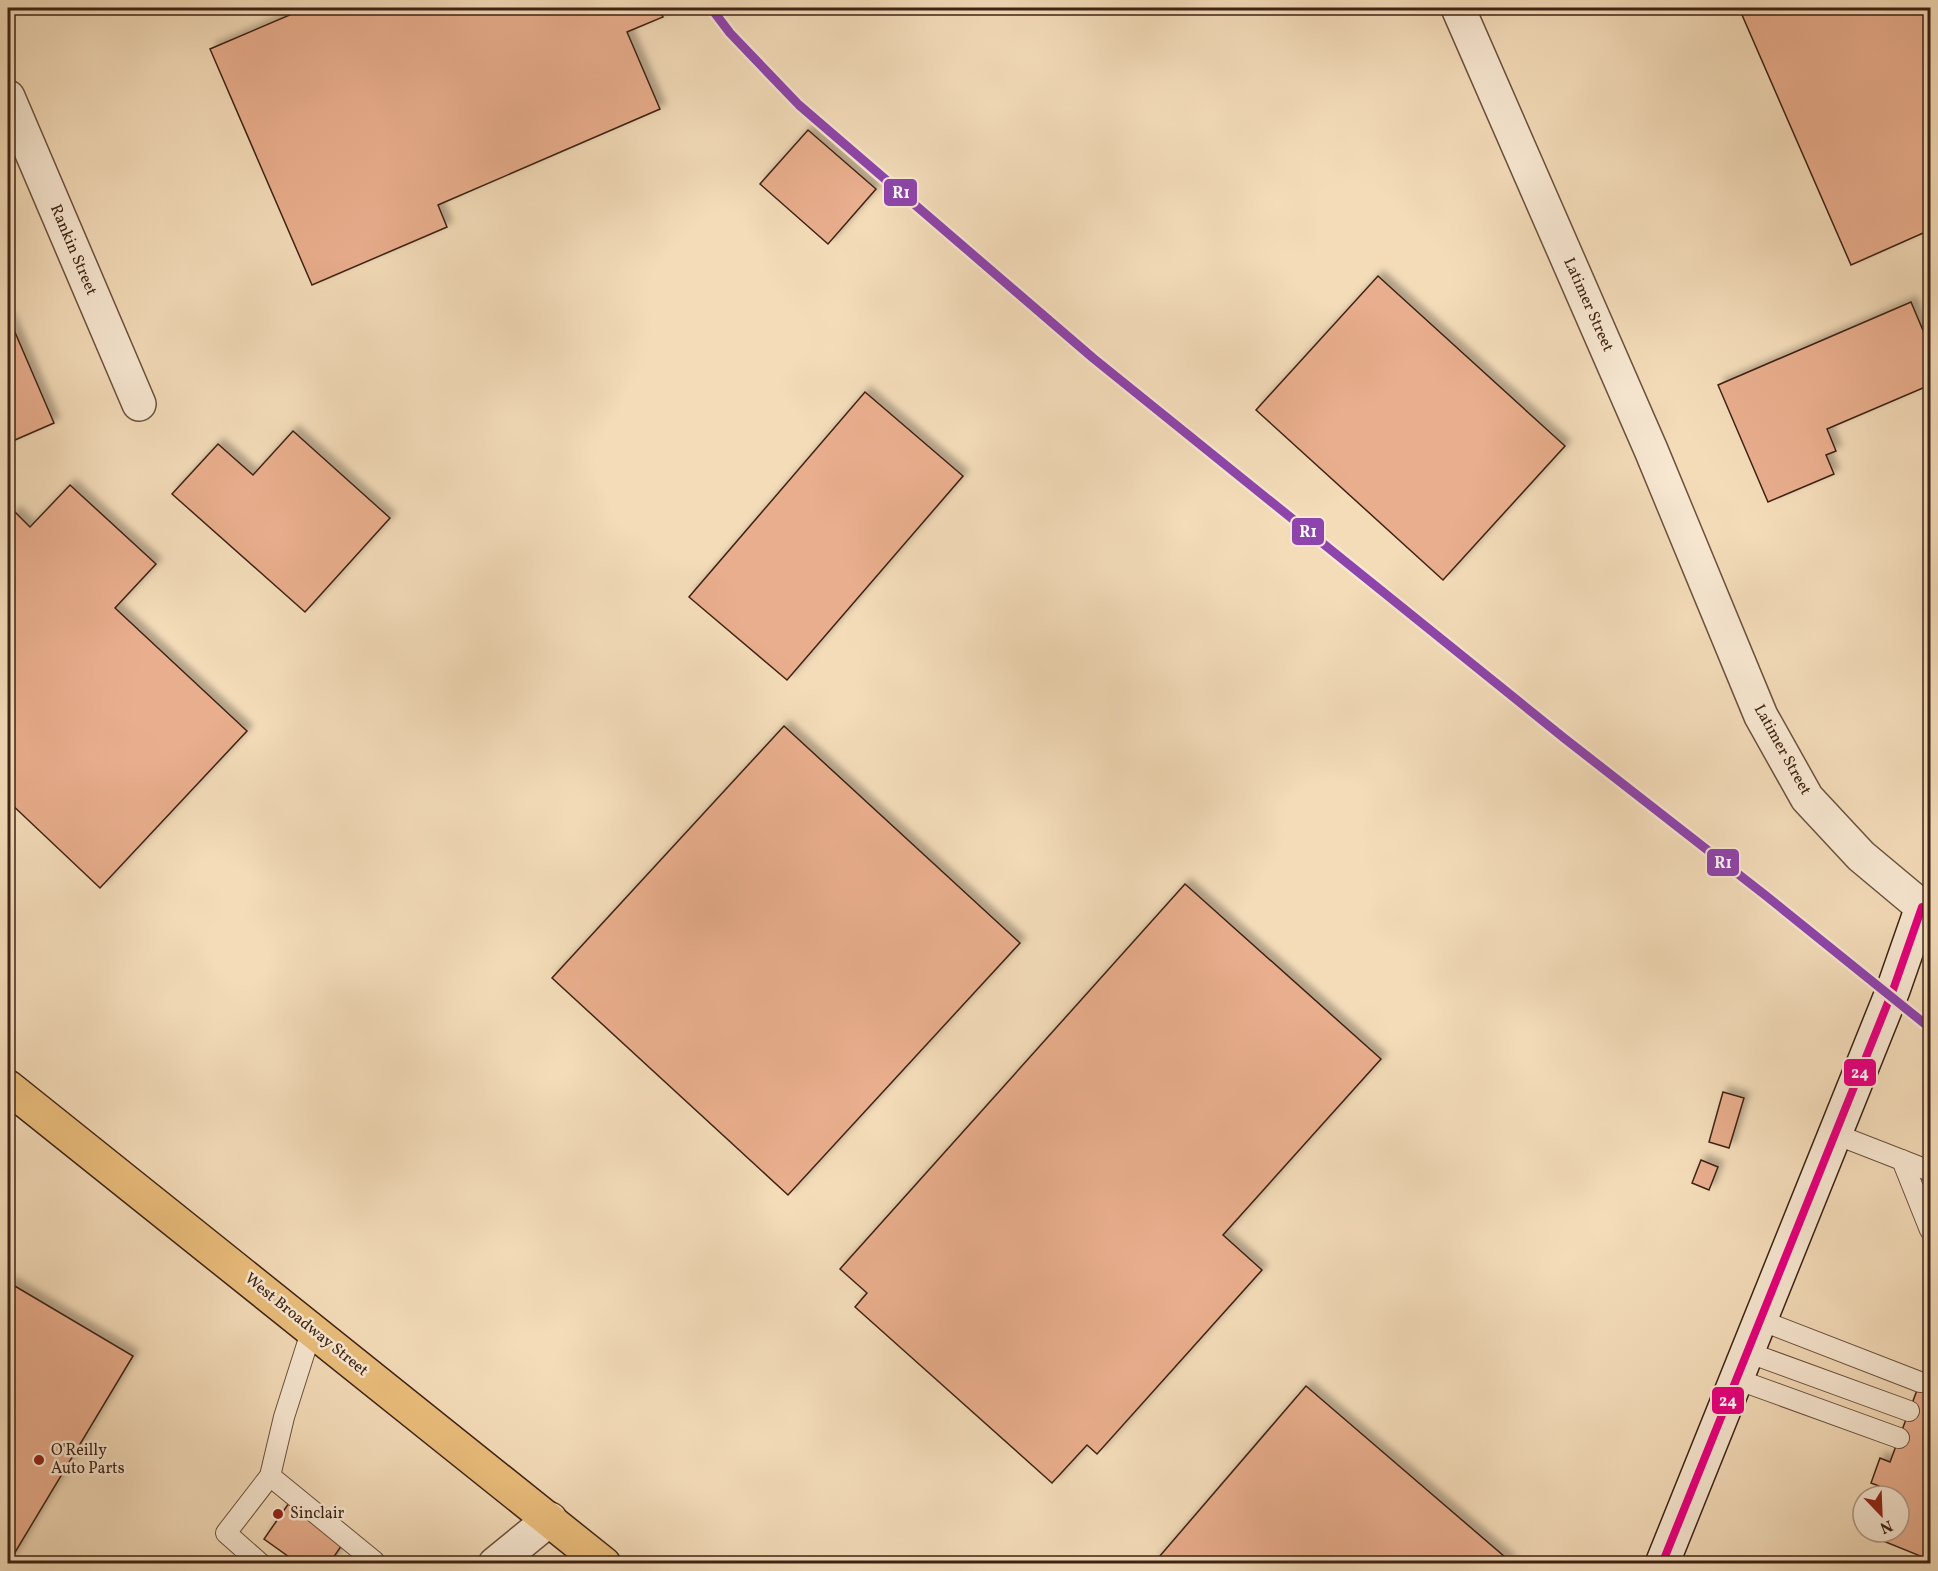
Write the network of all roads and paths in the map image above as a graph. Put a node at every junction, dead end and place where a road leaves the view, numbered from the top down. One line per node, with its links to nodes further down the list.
1 (1458, 8): 4 (street, Latimer Street)
2 (8, 98): 3 (street, Rankin Street)
3 (139, 404)
4 (1926, 908): 6 (street, Latimer Street)
5 (8, 1087): 11 (main road, West Broadway Street)
6 (1835, 1134): 7 (lane); 10 (street, Latimer Street)
7 (1902, 1160): 8 (lane); 9 (lane)
8 (1930, 1171)
9 (1930, 1230)
10 (1760, 1320): 12 (street, Latimer Street); 13 (lane)
11 (312, 1329): 16 (lane); 17 (main road, West Broadway Street)
12 (1742, 1366): 14 (lane); 15 (lane); 22 (street, Latimer Street)
13 (1920, 1382)
14 (1910, 1411)
15 (1899, 1438)
16 (270, 1476): 18 (lane); 19 (lane)
17 (550, 1519): 20 (street); 21 (main road, West Broadway Street)
18 (261, 1563)
19 (371, 1563)
20 (495, 1563)
21 (604, 1563)
22 (1662, 1563)

